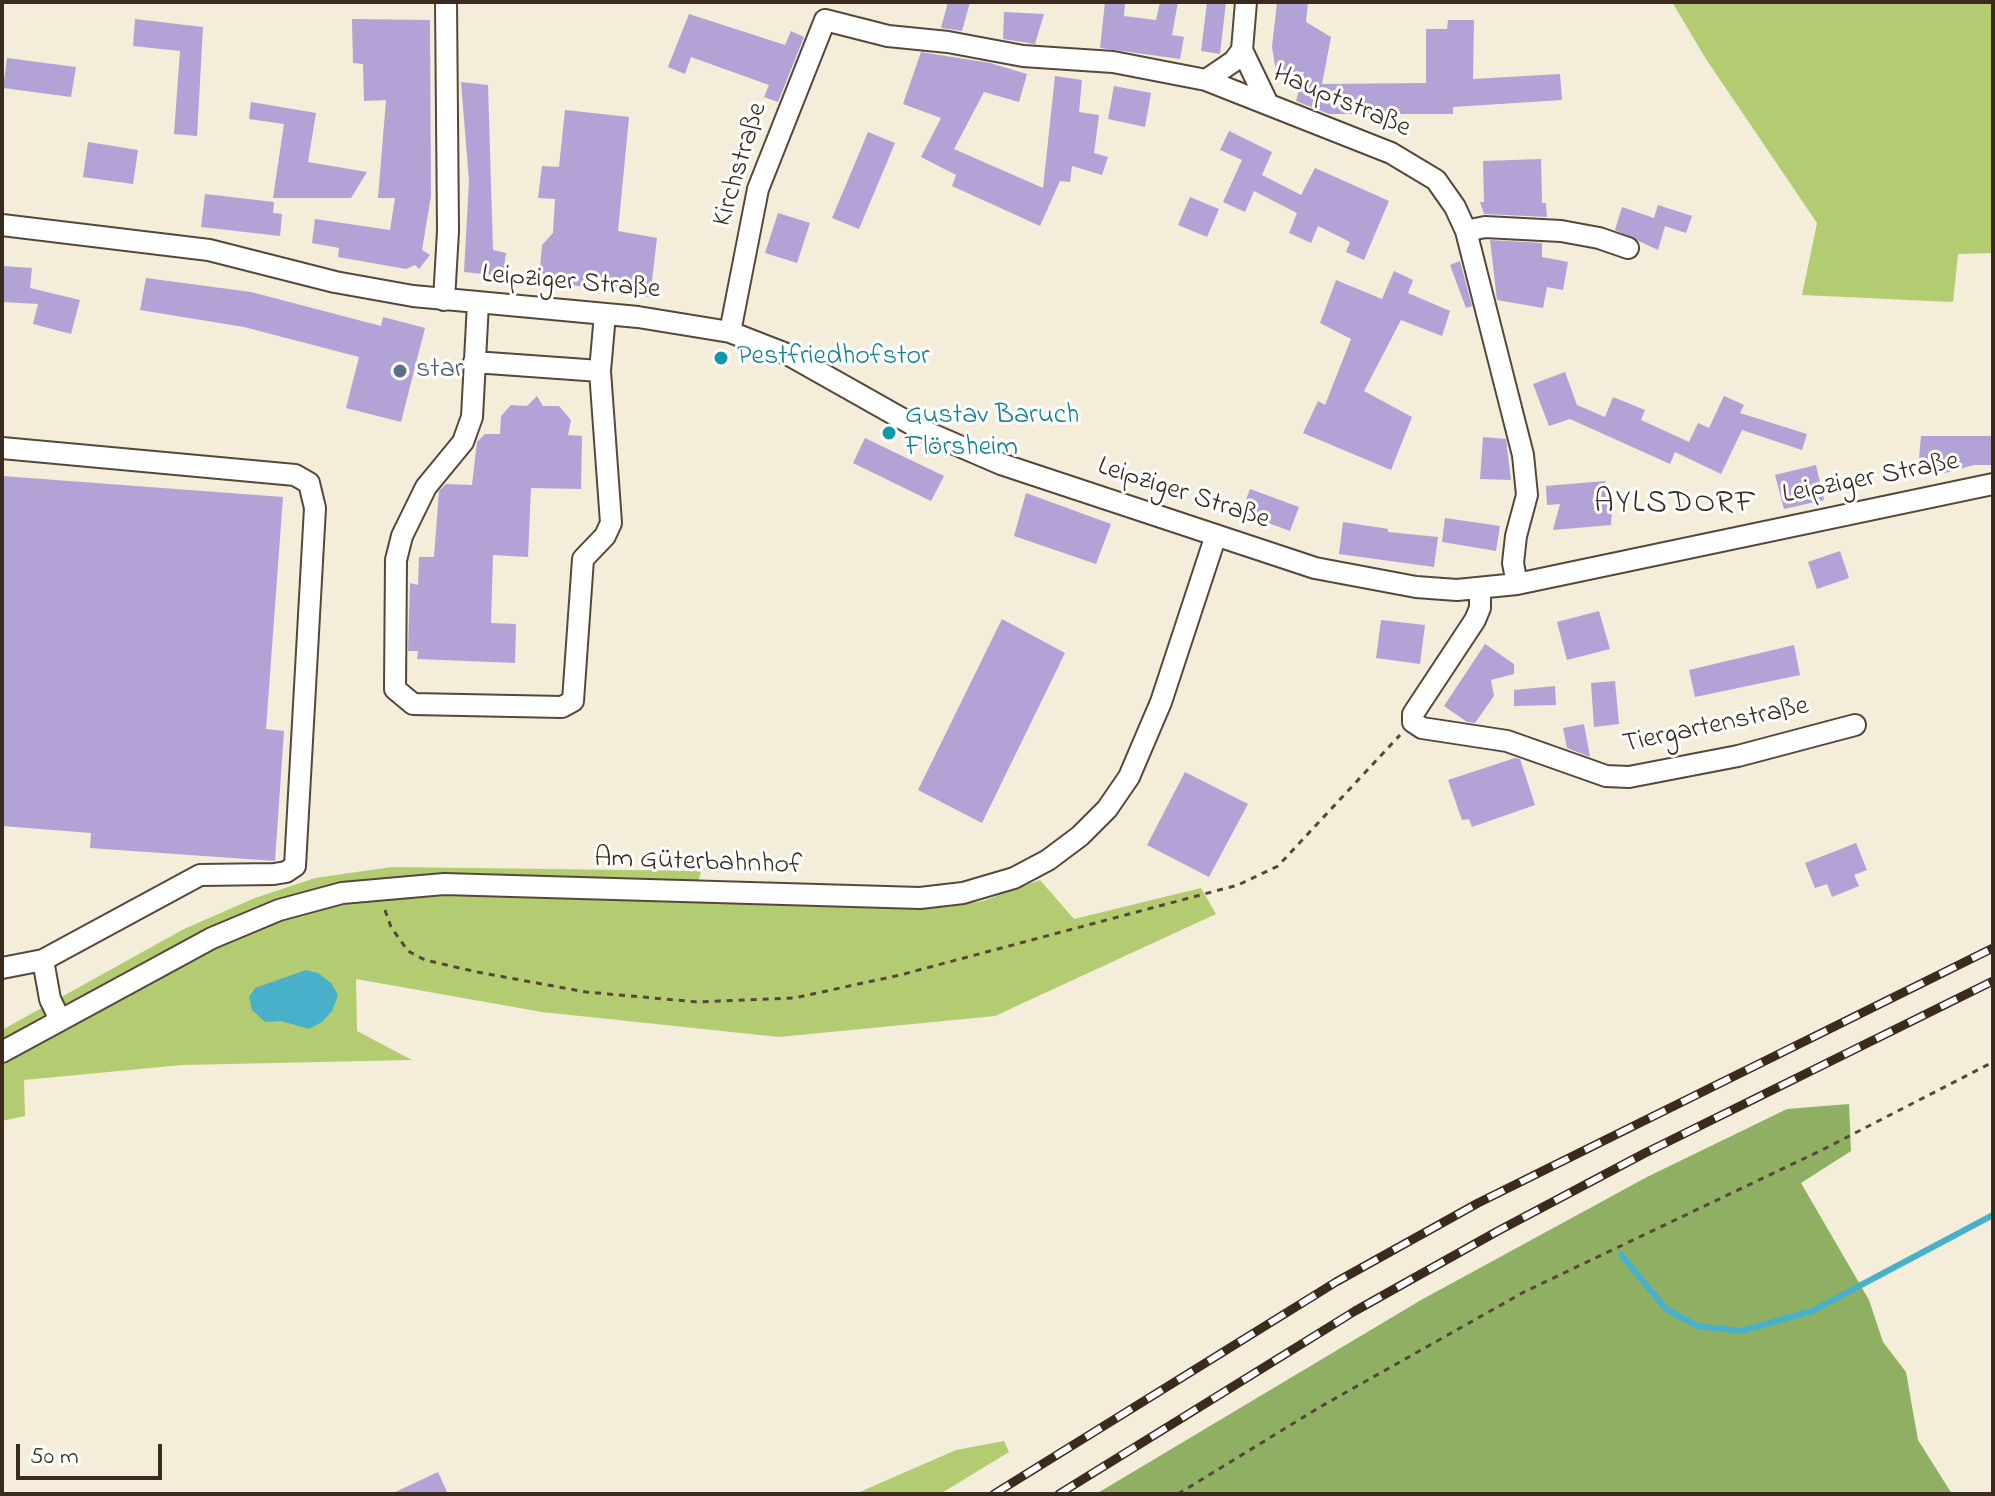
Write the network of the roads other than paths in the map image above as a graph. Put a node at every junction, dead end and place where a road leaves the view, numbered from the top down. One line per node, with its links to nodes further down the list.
1 (446, 2): 10 (street)
2 (1246, 2): 4 (street)
3 (821, 11): 5 (street, Hauptstraße); 13 (street, Kirchstraße)
4 (1242, 50): 5 (street); 6 (street)
5 (1206, 80): 6 (street, Hauptstraße)
6 (1267, 102): 8 (street, Hauptstraße)
7 (2, 225): 10 (street, Leipziger Straße)
8 (1466, 231): 9 (street); 19 (street, Hauptstraße)
9 (1628, 248)
10 (444, 300): 11 (street, Leipziger Straße)
11 (478, 303): 12 (street, Leipziger Straße); 14 (street)
12 (605, 314): 13 (street, Leipziger Straße); 15 (street)
13 (730, 332): 18 (street, Leipziger Straße)
14 (474, 362): 15 (street); 15 (street)
15 (600, 371)
16 (2, 448): 22 (street)
17 (1993, 484): 19 (street, Leipziger Straße)
18 (1216, 535): 20 (street, Leipziger Straße); 24 (street, Am Güterbahnhof)
19 (1517, 584): 20 (street, Leipziger Straße)
20 (1480, 588): 21 (street, Tiergartenstraße)
21 (1855, 725)
22 (43, 960): 23 (street); 24 (street)
23 (2, 968)
24 (60, 1020): 25 (street, Am Güterbahnhof)
25 (2, 1052)

